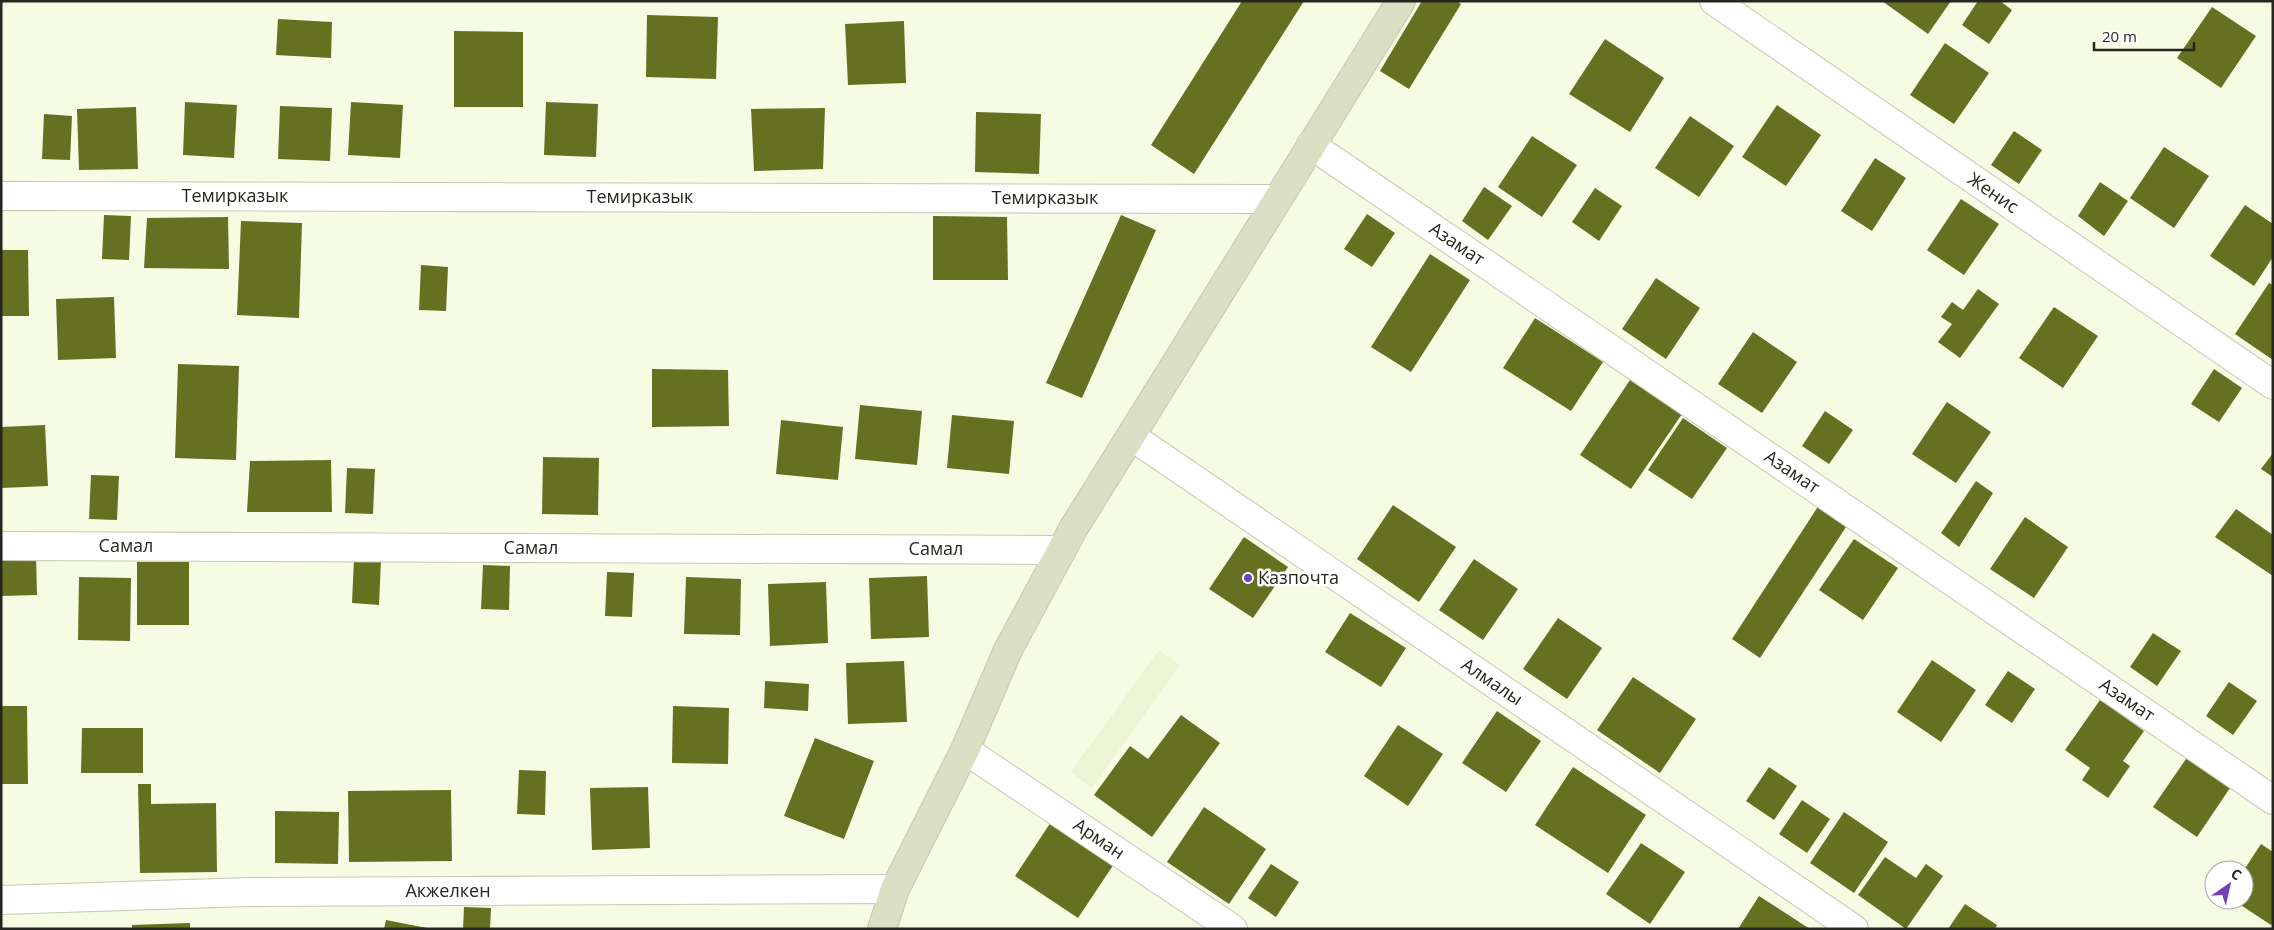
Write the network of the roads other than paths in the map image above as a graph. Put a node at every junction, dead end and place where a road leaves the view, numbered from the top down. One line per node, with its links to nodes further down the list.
1 (1401, 1): 3 (street)
2 (1714, 1): 6 (street, Женис)
3 (1311, 145): 5 (street); 11 (street, Азамат)
4 (1, 196): 5 (street, Темирказык)
5 (1278, 198): 7 (street)
6 (2273, 384)
7 (1131, 436): 9 (street); 16 (street, Алмалы)
8 (1, 546): 9 (street, Самал)
9 (1062, 550): 10 (street)
10 (965, 750): 12 (street); 15 (street, Арман)
11 (2273, 800)
12 (895, 889): 13 (street, Акжелкен); 14 (street)
13 (1, 900)
14 (882, 929)
15 (1233, 929)
16 (1854, 929)

